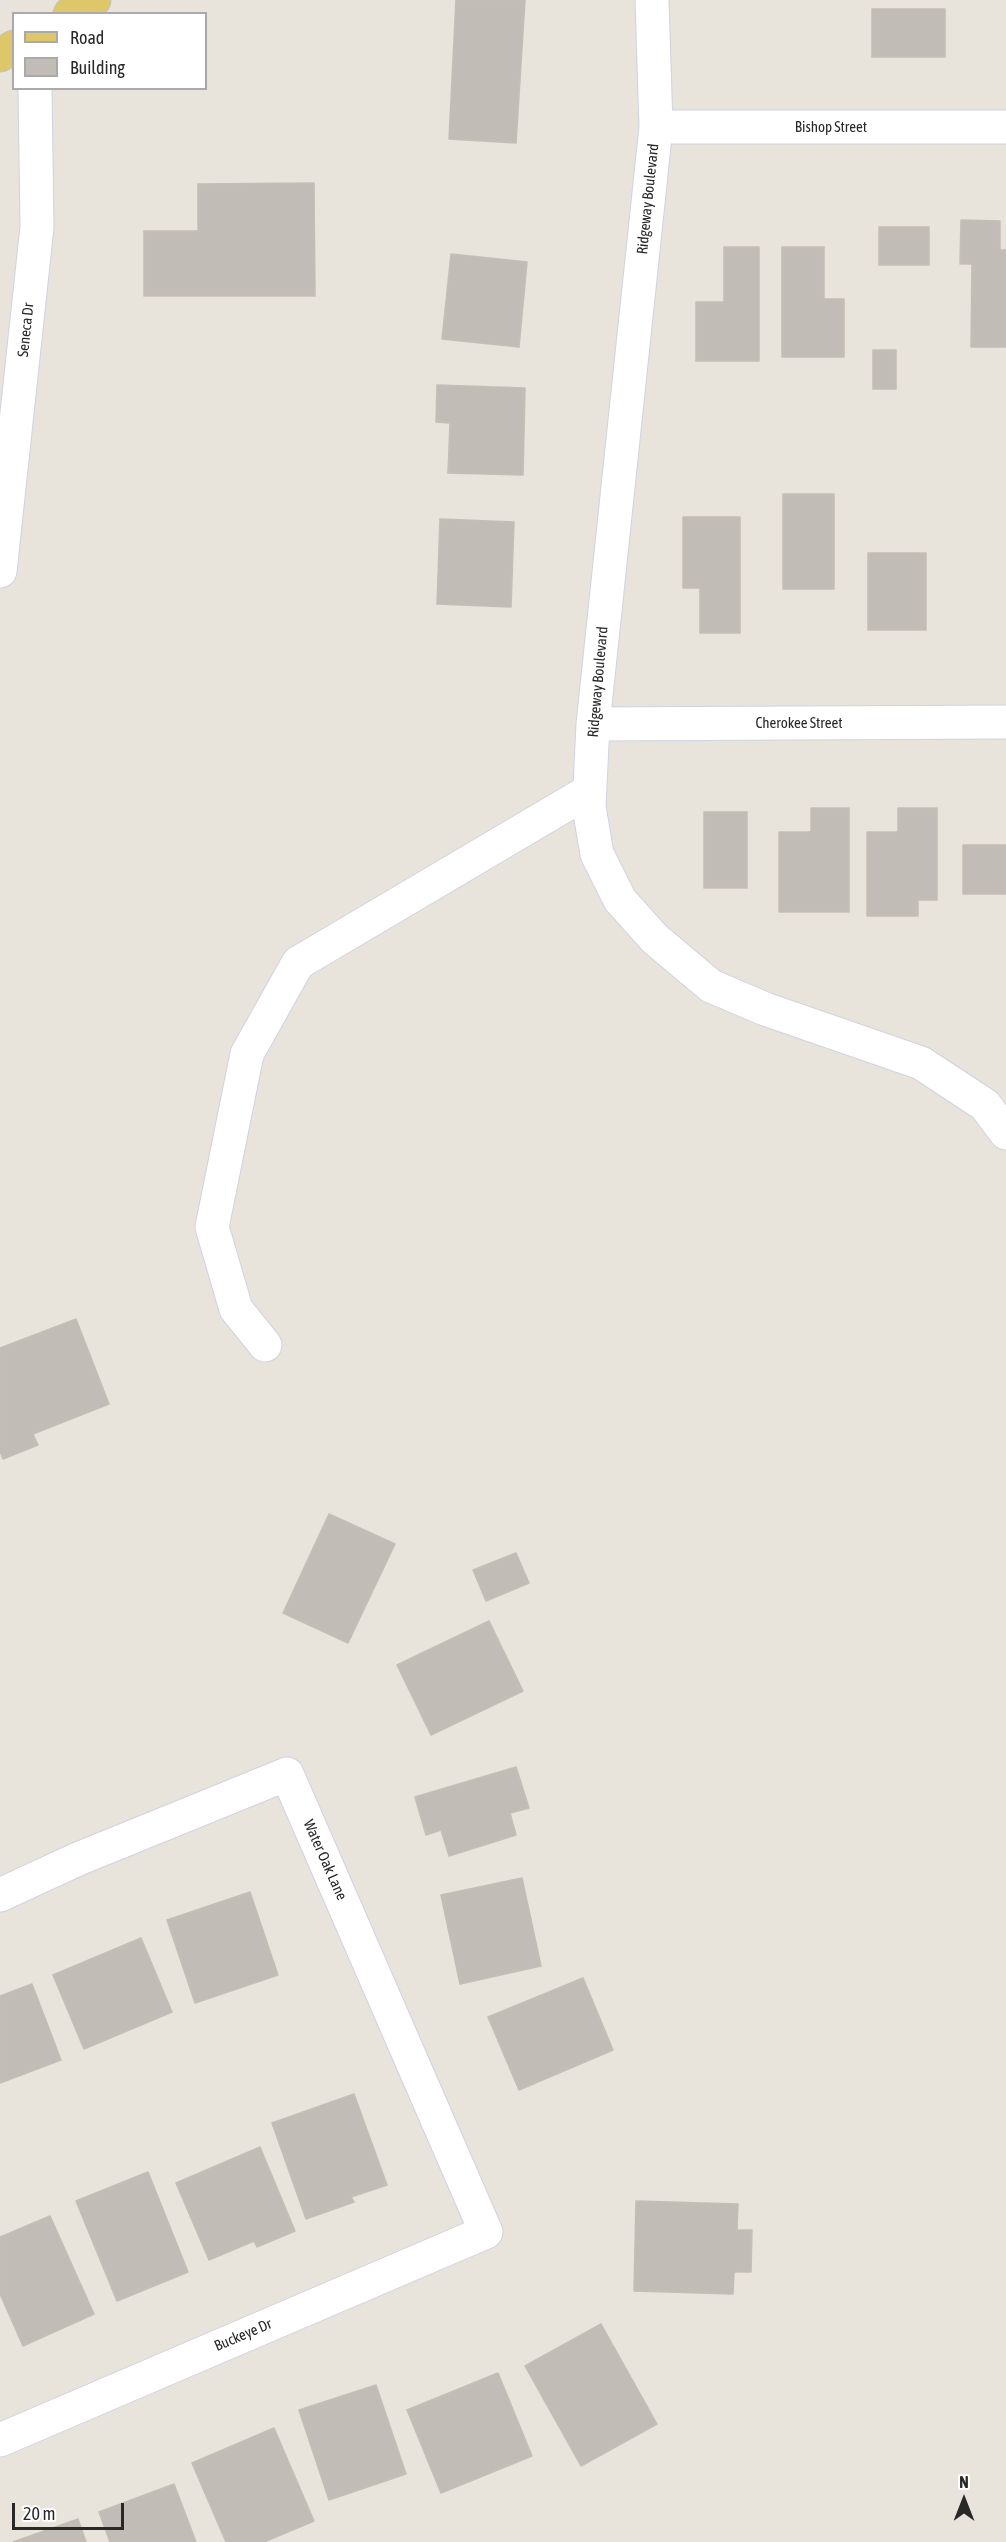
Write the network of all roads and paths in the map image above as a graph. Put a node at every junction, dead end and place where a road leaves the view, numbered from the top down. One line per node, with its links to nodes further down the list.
1 (94, 0): 3 (main road)
2 (652, 0): 5 (street, Ridgeway Boulevard)
3 (73, 12)
4 (35, 90): 7 (street, Seneca Dr)
5 (656, 127): 6 (street, Bishop Street); 9 (street, Ridgeway Boulevard)
6 (1006, 127)
7 (0, 571)
8 (1006, 722): 9 (street, Cherokee Street)
9 (593, 724): 10 (street, Ridgeway Boulevard)
10 (590, 791): 11 (street, Ridgeway Boulevard); 12 (street)
11 (1006, 1133)
12 (265, 1345)
13 (0, 1895): 14 (street, Water Oak Lane)
14 (486, 2232): 15 (street, Buckeye Dr)
15 (0, 2440)

